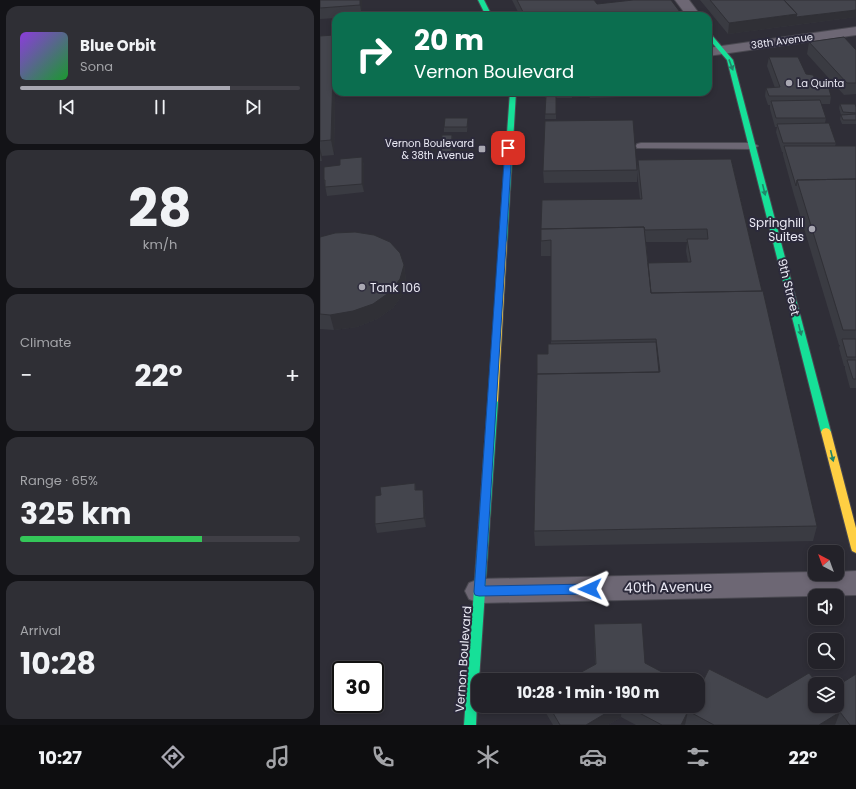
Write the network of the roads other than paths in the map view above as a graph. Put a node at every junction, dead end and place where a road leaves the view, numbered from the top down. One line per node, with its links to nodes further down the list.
1 (481, 0): 3 (main road)
2 (682, 0): 4 (street)
3 (487, 12)
4 (691, 12)
5 (856, 31): 6 (street, 38th Avenue)
6 (714, 51): 9 (main road, 9th Street, one-way to 9)
7 (513, 96): 12 (main road, Vernon Boulevard)
8 (641, 146): 9 (lane)
9 (753, 146): 10 (main road, 9th Street, one-way to 10)
10 (856, 548)
11 (856, 583): 12 (street, 40th Avenue)
12 (479, 592): 13 (main road, Vernon Boulevard)
13 (470, 725)

